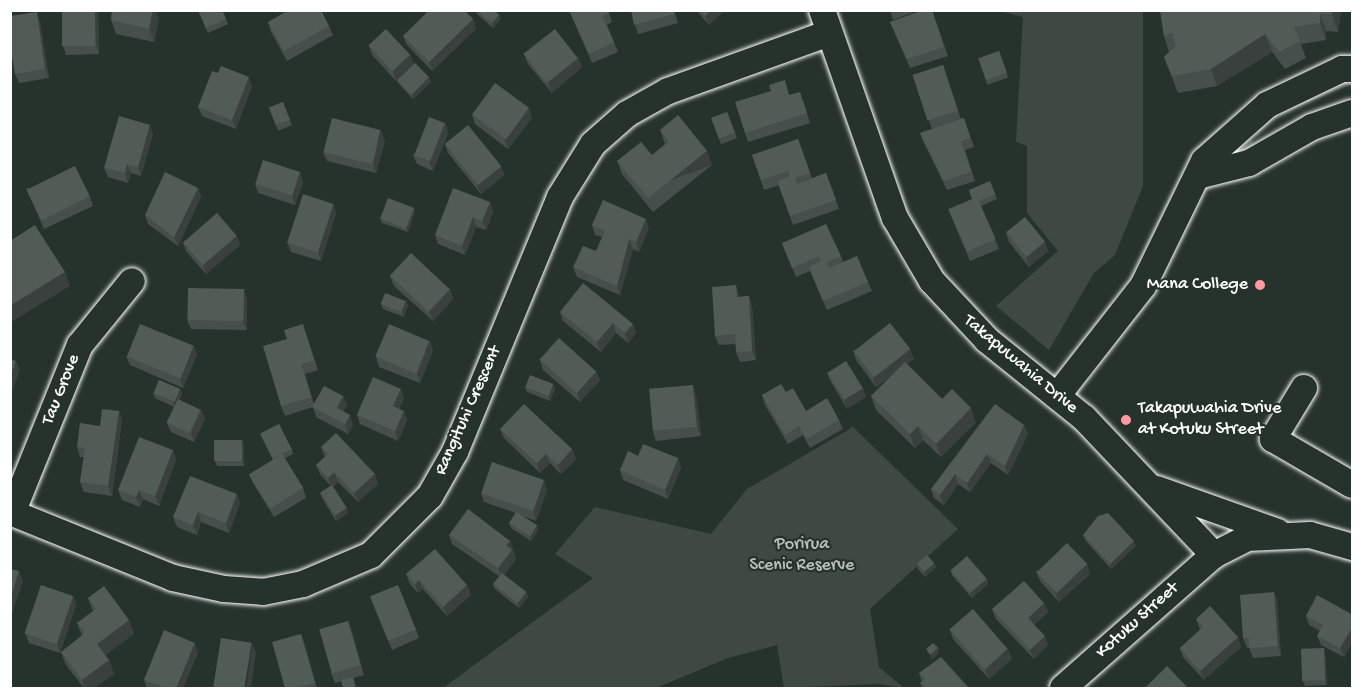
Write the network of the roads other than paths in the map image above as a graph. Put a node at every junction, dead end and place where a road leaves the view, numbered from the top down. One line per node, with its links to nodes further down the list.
1 (825, 22): 7 (street, Takapuwahia Drive); 10 (street, Rangituhi Crescent)
2 (1353, 69): 4 (street)
3 (1353, 113): 4 (street)
4 (1198, 176): 7 (street)
5 (132, 281): 10 (street, Tau Grove)
6 (1304, 388): 8 (street)
7 (1057, 396): 9 (street, Takapuwahia Drive)
8 (1353, 485)
9 (1154, 488): 11 (street); 13 (street, Takapuwahia Drive)
10 (11, 513)
11 (1280, 533): 12 (street); 13 (street, Kotuku Street)
12 (1353, 547)
13 (1214, 555): 14 (street, Kotuku Street)
14 (1063, 688)

